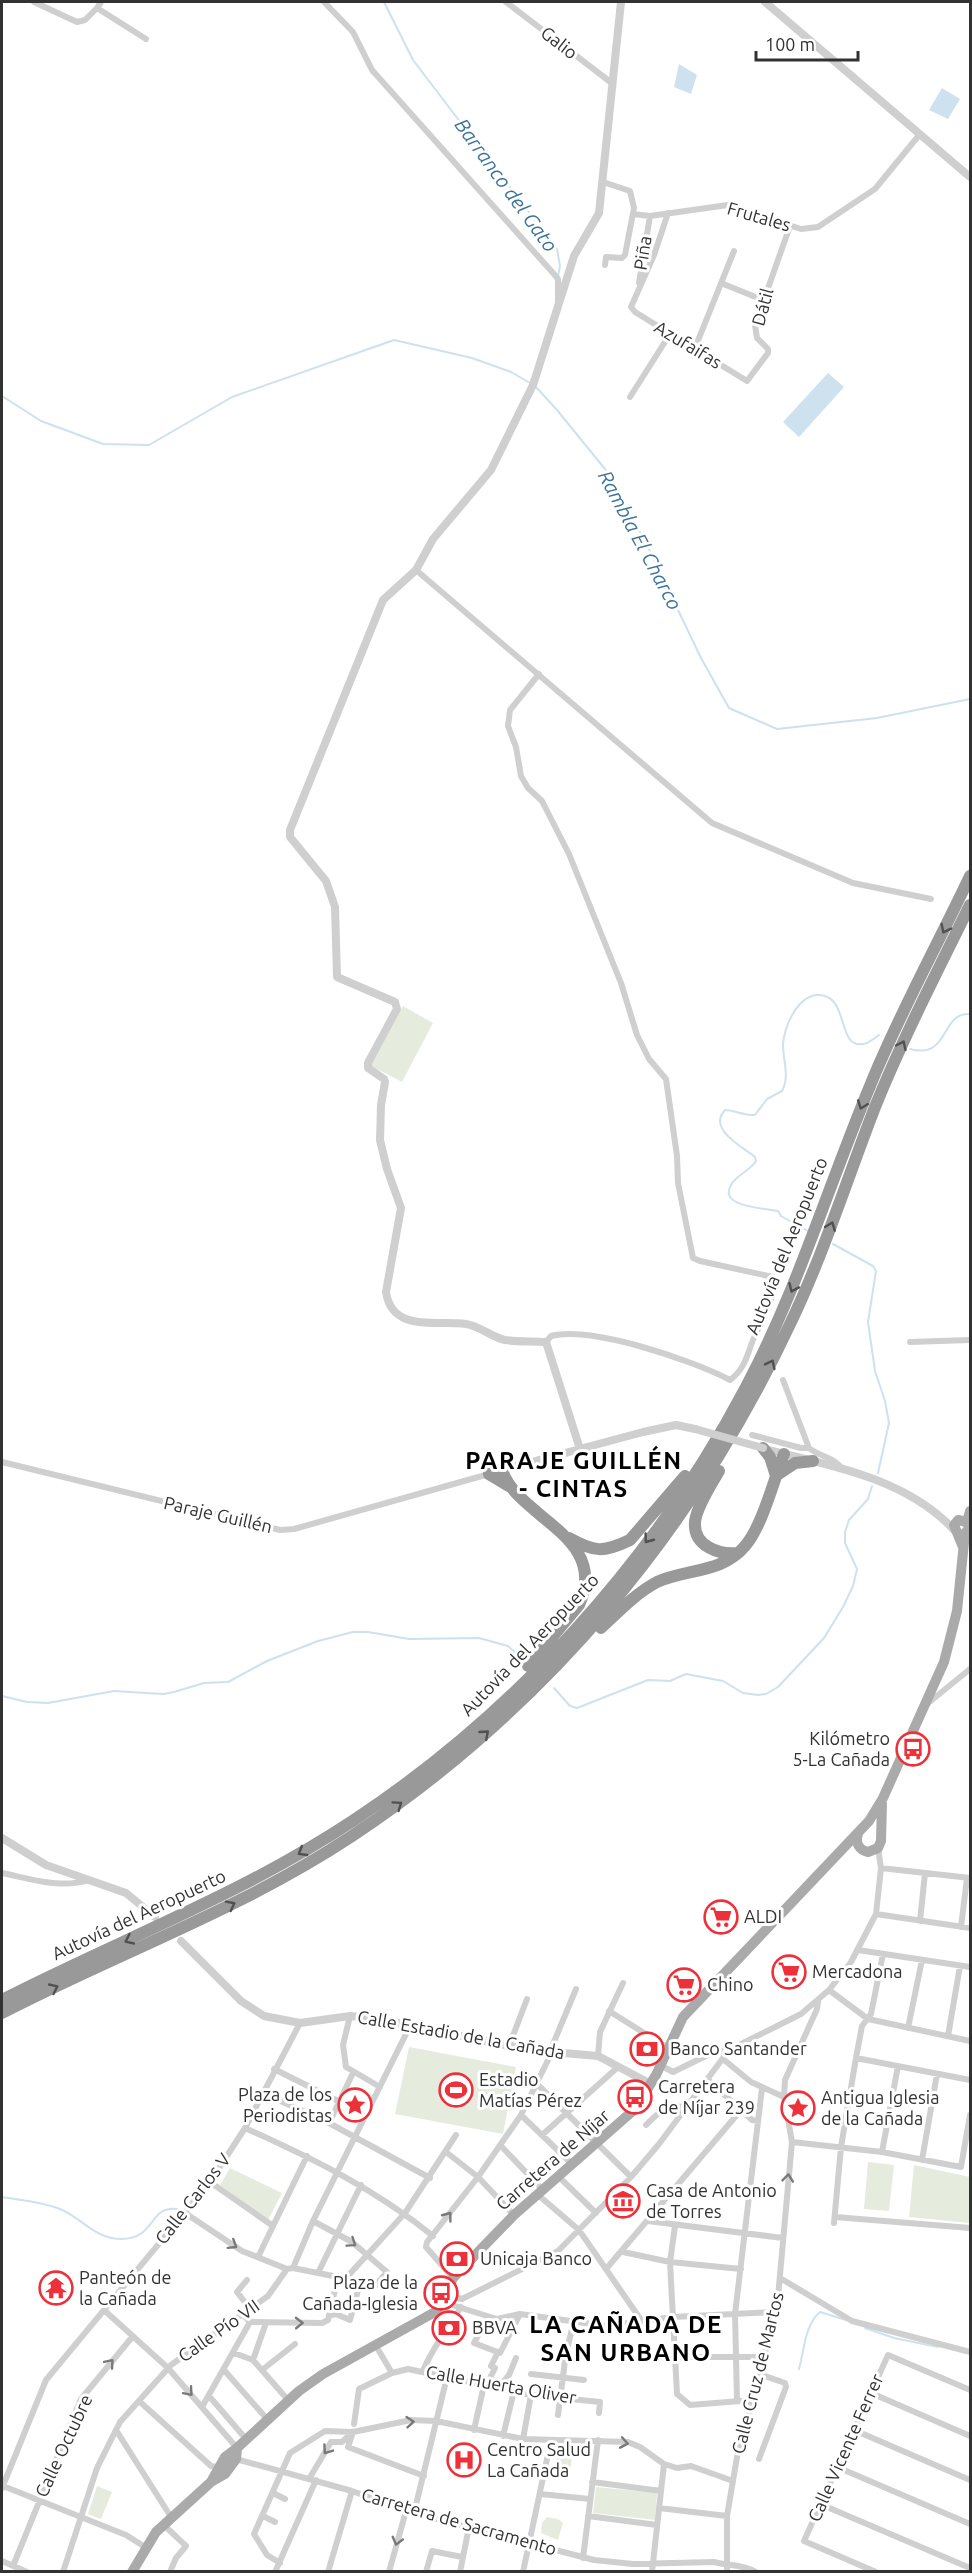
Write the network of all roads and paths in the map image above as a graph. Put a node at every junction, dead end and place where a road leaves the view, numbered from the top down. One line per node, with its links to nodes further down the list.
1 (34, 2): 7 (street)
2 (100, 2): 7 (street)
3 (324, 2): 22 (street)
4 (506, 2): 9 (street, Galio)
5 (621, 2): 9 (street)
6 (765, 2): 10 (street)
7 (97, 8): 8 (street)
8 (146, 39)
9 (613, 84): 12 (street)
10 (920, 134): 11 (street); 16 (street, Frutales)
11 (970, 177)
12 (603, 182): 14 (street); 22 (street)
13 (668, 213): 15 (street, Frutales); 16 (street, Frutales); 20 (street)
14 (633, 214): 15 (street, Frutales); 18 (street)
15 (650, 216): 20 (street, Piña)
16 (790, 226): 21 (street, Dátil)
17 (734, 251): 19 (street)
18 (605, 265)
19 (721, 283): 21 (street); 24 (street)
20 (637, 290): 23 (street, Azufaifas)
21 (763, 300): 25 (street, Dátil)
22 (558, 305): 27 (street)
23 (670, 334): 24 (street, Azufaifas); 26 (street)
24 (695, 348): 25 (street, Azufaifas)
25 (747, 381)
26 (630, 397)
27 (416, 570): 28 (street); 33 (street)
28 (539, 674): 30 (street); 33 (street)
29 (970, 876): 37 (highway, Autovía del Aeropuerto, one-way to 37)
30 (932, 899)
31 (970, 905): 36 (highway, Autovía del Aeropuerto, one-way to 31)
32 (970, 1340): 34 (street)
33 (546, 1342): 41 (street)
34 (910, 1342)
35 (783, 1380): 40 (street)
36 (748, 1409): 52 (highway); 54 (highway, Autovía del Aeropuerto)
37 (728, 1421): 51 (highway); 56 (highway, Autovía del Aeropuerto, one-way to 56)
38 (752, 1435): 40 (street)
39 (763, 1448): 41 (street, bridge); 42 (street); 48 (highway)
40 (809, 1448): 46 (street)
41 (580, 1449): 45 (street)
42 (784, 1454): 43 (street); 48 (highway)
43 (813, 1461): 46 (street); 48 (highway)
44 (2, 1462): 47 (street, Paraje Guillén)
45 (502, 1470): 47 (street, Paraje Guillén); 49 (highway)
46 (844, 1470): 50 (street)
47 (489, 1474): 49 (highway)
48 (776, 1476): 52 (highway)
49 (510, 1486): 51 (highway)
50 (962, 1525): 55 (main road, Carretera de Níjar)
51 (565, 1536): 56 (highway)
52 (739, 1553): 54 (highway)
53 (970, 1669): 55 (street)
54 (518, 1704): 87 (highway, Autovía del Aeropuerto, one-way to 54)
55 (924, 1706): 57 (main road, Carretera de Níjar)
56 (456, 1744): 84 (highway, Autovía del Aeropuerto, one-way to 84)
57 (883, 1798): 58 (main road, Carretera de Níjar); 59 (main road, Carretera de Níjar)
58 (861, 1831): 59 (main road); 61 (main road); 63 (main road, Carretera de Níjar)
59 (880, 1833): 62 (main road)
60 (2, 1838): 68 (street)
61 (859, 1846): 62 (main road); 63 (main road)
62 (878, 1848): 64 (street)
63 (845, 1849): 96 (main road, Carretera de Níjar)
64 (881, 1868): 66 (street); 69 (street)
65 (2, 1873): 68 (street)
66 (925, 1873): 67 (street); 71 (street)
67 (969, 1878): 72 (street)
68 (89, 1880): 70 (street)
69 (876, 1914): 71 (street); 75 (street)
70 (155, 1917)
71 (920, 1921): 72 (street)
72 (961, 1927): 73 (street)
73 (970, 1928)
74 (181, 1941): 90 (street, Calle Estadio de la Cañada)
75 (858, 1950): 76 (street); 82 (street)
76 (884, 1954): 77 (street); 89 (street)
77 (922, 1960): 78 (street); 92 (street)
78 (960, 1966): 79 (street); 93 (street)
79 (970, 1967)
80 (622, 1983): 86 (street)
81 (576, 1989): 98 (street)
82 (829, 1990): 85 (street); 89 (street)
83 (527, 1998): 95 (street)
84 (2, 2000)
85 (818, 2002): 97 (street); 115 (street, Calle Cruz de Martos)
86 (609, 2011): 96 (street); 99 (street)
87 (2, 2013)
88 (350, 2016): 90 (street, Calle Estadio de la Cañada); 91 (street, Calle Estadio de la Cañada); 106 (street)
89 (868, 2019): 92 (street); 100 (street)
90 (300, 2023): 105 (street, Calle Carlos V)
91 (410, 2026): 95 (street, Calle Estadio de la Cañada); 112 (street, Calle Pío VII)
92 (908, 2028): 93 (street)
93 (948, 2036): 94 (street)
94 (970, 2041)
95 (509, 2046): 98 (street, Calle Estadio de la Cañada)
96 (668, 2048): 102 (main road, Carretera de Níjar)
97 (729, 2050): 101 (street); 102 (street)
98 (552, 2052): 99 (street, Calle Estadio de la Cañada); 110 (street)
99 (598, 2056): 104 (street, Calle Estadio de la Cañada)
100 (856, 2058): 103 (street); 132 (street)
101 (723, 2059): 108 (street); 113 (street)
102 (660, 2065): 111 (main road, Carretera de Níjar)
103 (898, 2066): 107 (street); 134 (street)
104 (618, 2067): 111 (street, Calle Estadio de la Cañada); 119 (street)
105 (274, 2069): 114 (street, Calle Carlos V); 116 (street)
106 (353, 2073): 112 (street); 116 (street)
107 (937, 2074): 109 (street); 136 (street)
108 (706, 2079): 117 (street); 118 (street)
109 (970, 2080)
110 (537, 2084): 119 (street); 120 (street)
111 (651, 2084): 130 (main road, Carretera de Níjar)
112 (380, 2087): 128 (street, Calle Pío VII)
113 (762, 2088): 115 (street); 122 (street)
114 (263, 2092): 123 (street); 125 (street, Calle Carlos V)
115 (784, 2097): 129 (street, Calle Cruz de Martos)
116 (340, 2102): 123 (street)
117 (685, 2108): 124 (street); 141 (street)
118 (741, 2110): 122 (street); 151 (street)
119 (567, 2112): 127 (street); 130 (street)
120 (522, 2115): 127 (street); 131 (street)
121 (970, 2115): 136 (street)
122 (758, 2121): 157 (street)
123 (329, 2123): 128 (street)
124 (646, 2125)
125 (245, 2128): 135 (street); 143 (street, Calle Carlos V)
126 (456, 2135): 133 (street)
127 (542, 2135): 137 (street)
128 (356, 2137): 138 (street, Calle Pío VII); 142 (street)
129 (792, 2142): 132 (street); 159 (street, Calle Cruz de Martos, one-way to 129)
130 (598, 2143): 137 (main road, Carretera de Níjar); 141 (street)
131 (501, 2146): 139 (street); 145 (street)
132 (841, 2147): 134 (street); 154 (street)
133 (446, 2152): 139 (street); 142 (street)
134 (882, 2152): 136 (street)
135 (307, 2156): 138 (street); 152 (street)
136 (922, 2160)
137 (572, 2164): 140 (main road, Carretera de Níjar)
138 (338, 2172): 144 (street); 150 (street, Calle Pío VII)
139 (478, 2176): 149 (street); 158 (street, one-way to 139)
140 (558, 2176): 145 (main road, Carretera de Níjar); 148 (street)
141 (631, 2177): 148 (street)
142 (430, 2178): 147 (street)
143 (210, 2182): 146 (street, Calle Carlos V); 152 (street)
144 (361, 2185): 147 (street); 156 (street)
145 (539, 2192): 149 (main road, Carretera de Níjar); 155 (street)
146 (185, 2212): 162 (street, one-way to 162); 174 (street, Calle Carlos V)
147 (405, 2213): 158 (street); 161 (street)
148 (596, 2213): 155 (street)
149 (514, 2215): 169 (main road, Carretera de Níjar)
150 (313, 2221): 156 (street); 164 (street, Calle Pío VII)
151 (648, 2221): 153 (street); 160 (street)
152 (273, 2226): 162 (street)
153 (675, 2226): 157 (street); 163 (street)
154 (970, 2228)
155 (579, 2230): 165 (street); 172 (street)
156 (336, 2233): 161 (street, one-way to 161); 167 (street)
157 (744, 2233): 159 (street); 166 (street)
158 (433, 2236): 169 (street)
159 (783, 2238): 170 (street, Calle Cruz de Martos)
160 (623, 2252): 163 (street); 165 (street)
161 (367, 2254): 168 (street); 180 (street)
162 (258, 2257): 164 (street)
163 (670, 2262): 166 (street); 182 (street)
164 (290, 2269): 167 (street); 175 (street, Calle Pío VII)
165 (606, 2269): 183 (street)
166 (741, 2269): 178 (street)
167 (318, 2272): 180 (street)
168 (347, 2277)
169 (453, 2278): 172 (main road, Carretera de Níjar)
170 (780, 2278): 176 (street, Calle Cruz de Martos); 191 (street)
171 (247, 2280): 175 (street)
172 (444, 2299): 173 (street); 189 (main road, Carretera de Níjar)
173 (460, 2307): 181 (street); 201 (street)
174 (104, 2310): 187 (street); 248 (street, Calle Carlos V)
175 (251, 2310): 179 (street, Calle Pío VII)
176 (775, 2313): 178 (street); 195 (street, Calle Cruz de Martos)
177 (520, 2314): 181 (street); 184 (street); 190 (street)
178 (735, 2314): 182 (street); 193 (street)
179 (243, 2315): 185 (street); 198 (street, Calle Pío VII)
180 (331, 2315): 186 (street, one-way to 180)
181 (488, 2317): 190 (street)
182 (673, 2317): 183 (street); 194 (street)
183 (640, 2320): 184 (street)
184 (574, 2321): 206 (street)
185 (250, 2322): 186 (street); 192 (street)
186 (266, 2323): 197 (street)
187 (133, 2336): 198 (street); 253 (street, Calle Octubre, one-way to 187)
188 (295, 2344): 200 (street)
189 (376, 2346): 202 (street); 216 (main road, Carretera de Níjar)
190 (498, 2352): 208 (street)
191 (970, 2352)
192 (234, 2353): 197 (street); 199 (street)
193 (736, 2356): 194 (street); 195 (street); 217 (street)
194 (676, 2357): 217 (street)
195 (763, 2357): 204 (street, Calle Cruz de Martos)
196 (516, 2358): 209 (street)
197 (253, 2360): 200 (street)
198 (168, 2368): 219 (street, Calle Pío VII); 220 (street, one-way to 220)
199 (224, 2370): 214 (street); 223 (street)
200 (262, 2370): 216 (street)
201 (423, 2371): 202 (street, Calle Huerta Oliver); 205 (street, Calle Huerta Oliver)
202 (392, 2373): 225 (street, Calle Huerta Oliver)
203 (531, 2374): 206 (street)
204 (759, 2374): 218 (street, Calle Cruz de Martos); 237 (street)
205 (447, 2377): 208 (street, Calle Huerta Oliver); 224 (street)
206 (562, 2378): 207 (street); 215 (street)
207 (584, 2380)
208 (485, 2385): 209 (street, Calle Huerta Oliver); 227 (street)
209 (498, 2388): 211 (street, Calle Huerta Oliver)
210 (970, 2390): 212 (street, Calle Vicente Ferrer)
211 (514, 2391): 213 (street, Calle Huerta Oliver); 230 (street)
212 (871, 2393): 228 (street, Calle Vicente Ferrer); 231 (street)
213 (531, 2395): 215 (street, Calle Huerta Oliver); 233 (street)
214 (209, 2396): 220 (street); 232 (street)
215 (561, 2398): 221 (street, Calle Huerta Oliver); 222 (street)
216 (288, 2400): 223 (main road, Carretera de Níjar)
217 (736, 2400): 218 (street)
218 (753, 2400): 246 (street, Calle Cruz de Martos)
219 (139, 2401): 226 (street, Calle Pío VII); 240 (street)
220 (202, 2407): 236 (street)
221 (599, 2413)
222 (558, 2415)
223 (267, 2419): 232 (main road, Carretera de Níjar)
224 (436, 2421): 227 (street); 229 (street, one-way to 224); 242 (street)
225 (354, 2424)
226 (116, 2430): 264 (street, Calle Pío VII); 265 (street)
227 (474, 2430): 230 (street)
228 (854, 2430): 239 (street, Calle Vicente Ferrer); 245 (street)
229 (353, 2432): 241 (street); 242 (street); 243 (street, one-way to 243)
230 (503, 2436): 233 (street)
231 (970, 2436)
232 (246, 2439): 236 (main road, Carretera de Níjar)
233 (523, 2439): 234 (street)
234 (551, 2440): 235 (street); 252 (street)
235 (598, 2440): 238 (street, one-way to 238); 247 (street)
236 (234, 2455): 240 (main road, Carretera de Níjar); 241 (street, Carretera de Sacramento)
237 (759, 2458)
238 (664, 2464): 246 (street); 250 (street)
239 (837, 2467): 256 (street, Calle Vicente Ferrer); 267 (street)
240 (220, 2470): 258 (main road)
241 (282, 2472): 243 (street, Carretera de Sacramento); 251 (street)
242 (424, 2476): 260 (street)
243 (309, 2479): 244 (street, Carretera de Sacramento)
244 (316, 2480): 249 (street, Carretera de Sacramento); 276 (street)
245 (970, 2480)
246 (733, 2481): 263 (street, Calle Cruz de Martos)
247 (592, 2482): 250 (street); 255 (street)
248 (2, 2487): 253 (street)
249 (352, 2491): 259 (street, Carretera de Sacramento); 287 (street)
250 (661, 2491): 257 (street)
251 (273, 2493): 254 (street); 261 (street)
252 (540, 2494): 255 (street); 271 (street)
253 (39, 2499): 264 (street); 278 (street, Calle Octubre)
254 (285, 2499)
255 (590, 2499): 262 (street)
256 (820, 2504): 280 (street); 294 (street, Calle Vicente Ferrer)
257 (659, 2508): 263 (street); 268 (street)
258 (184, 2509): 265 (main road); 269 (main road)
259 (406, 2511): 260 (street, Carretera de Sacramento); 288 (street, one-way to 288)
260 (414, 2513): 270 (street, Carretera de Sacramento)
261 (263, 2516): 266 (street); 276 (street)
262 (588, 2516): 268 (street); 274 (street)
263 (727, 2516): 279 (street, Calle Cruz de Martos)
264 (81, 2517): 272 (street); 282 (street, Calle Pío VII)
265 (171, 2517): 272 (main road)
266 (275, 2523)
267 (970, 2524)
268 (657, 2525): 277 (street)
269 (167, 2528): 284 (main road); 285 (street)
270 (469, 2528): 271 (street, Carretera de Sacramento); 273 (street)
271 (528, 2544): 274 (street, Carretera de Sacramento); 291 (street)
272 (145, 2547): 283 (main road)
273 (462, 2557): 289 (street); 290 (street)
274 (583, 2558): 277 (street, Carretera de Sacramento)
275 (2, 2561): 278 (street)
276 (280, 2563): 286 (street)
277 (653, 2563): 279 (street, Carretera de Sacramento); 292 (street)
278 (13, 2566): 281 (street)
279 (727, 2568): 293 (street, Carretera de Sacramento)
280 (970, 2568)
281 (27, 2571)
282 (63, 2571)
283 (132, 2571)
284 (139, 2571)
285 (170, 2571)
286 (275, 2571)
287 (328, 2571)
288 (389, 2571)
289 (426, 2571)
290 (460, 2571)
291 (523, 2571)
292 (652, 2571)
293 (756, 2571)
294 (876, 2571)

